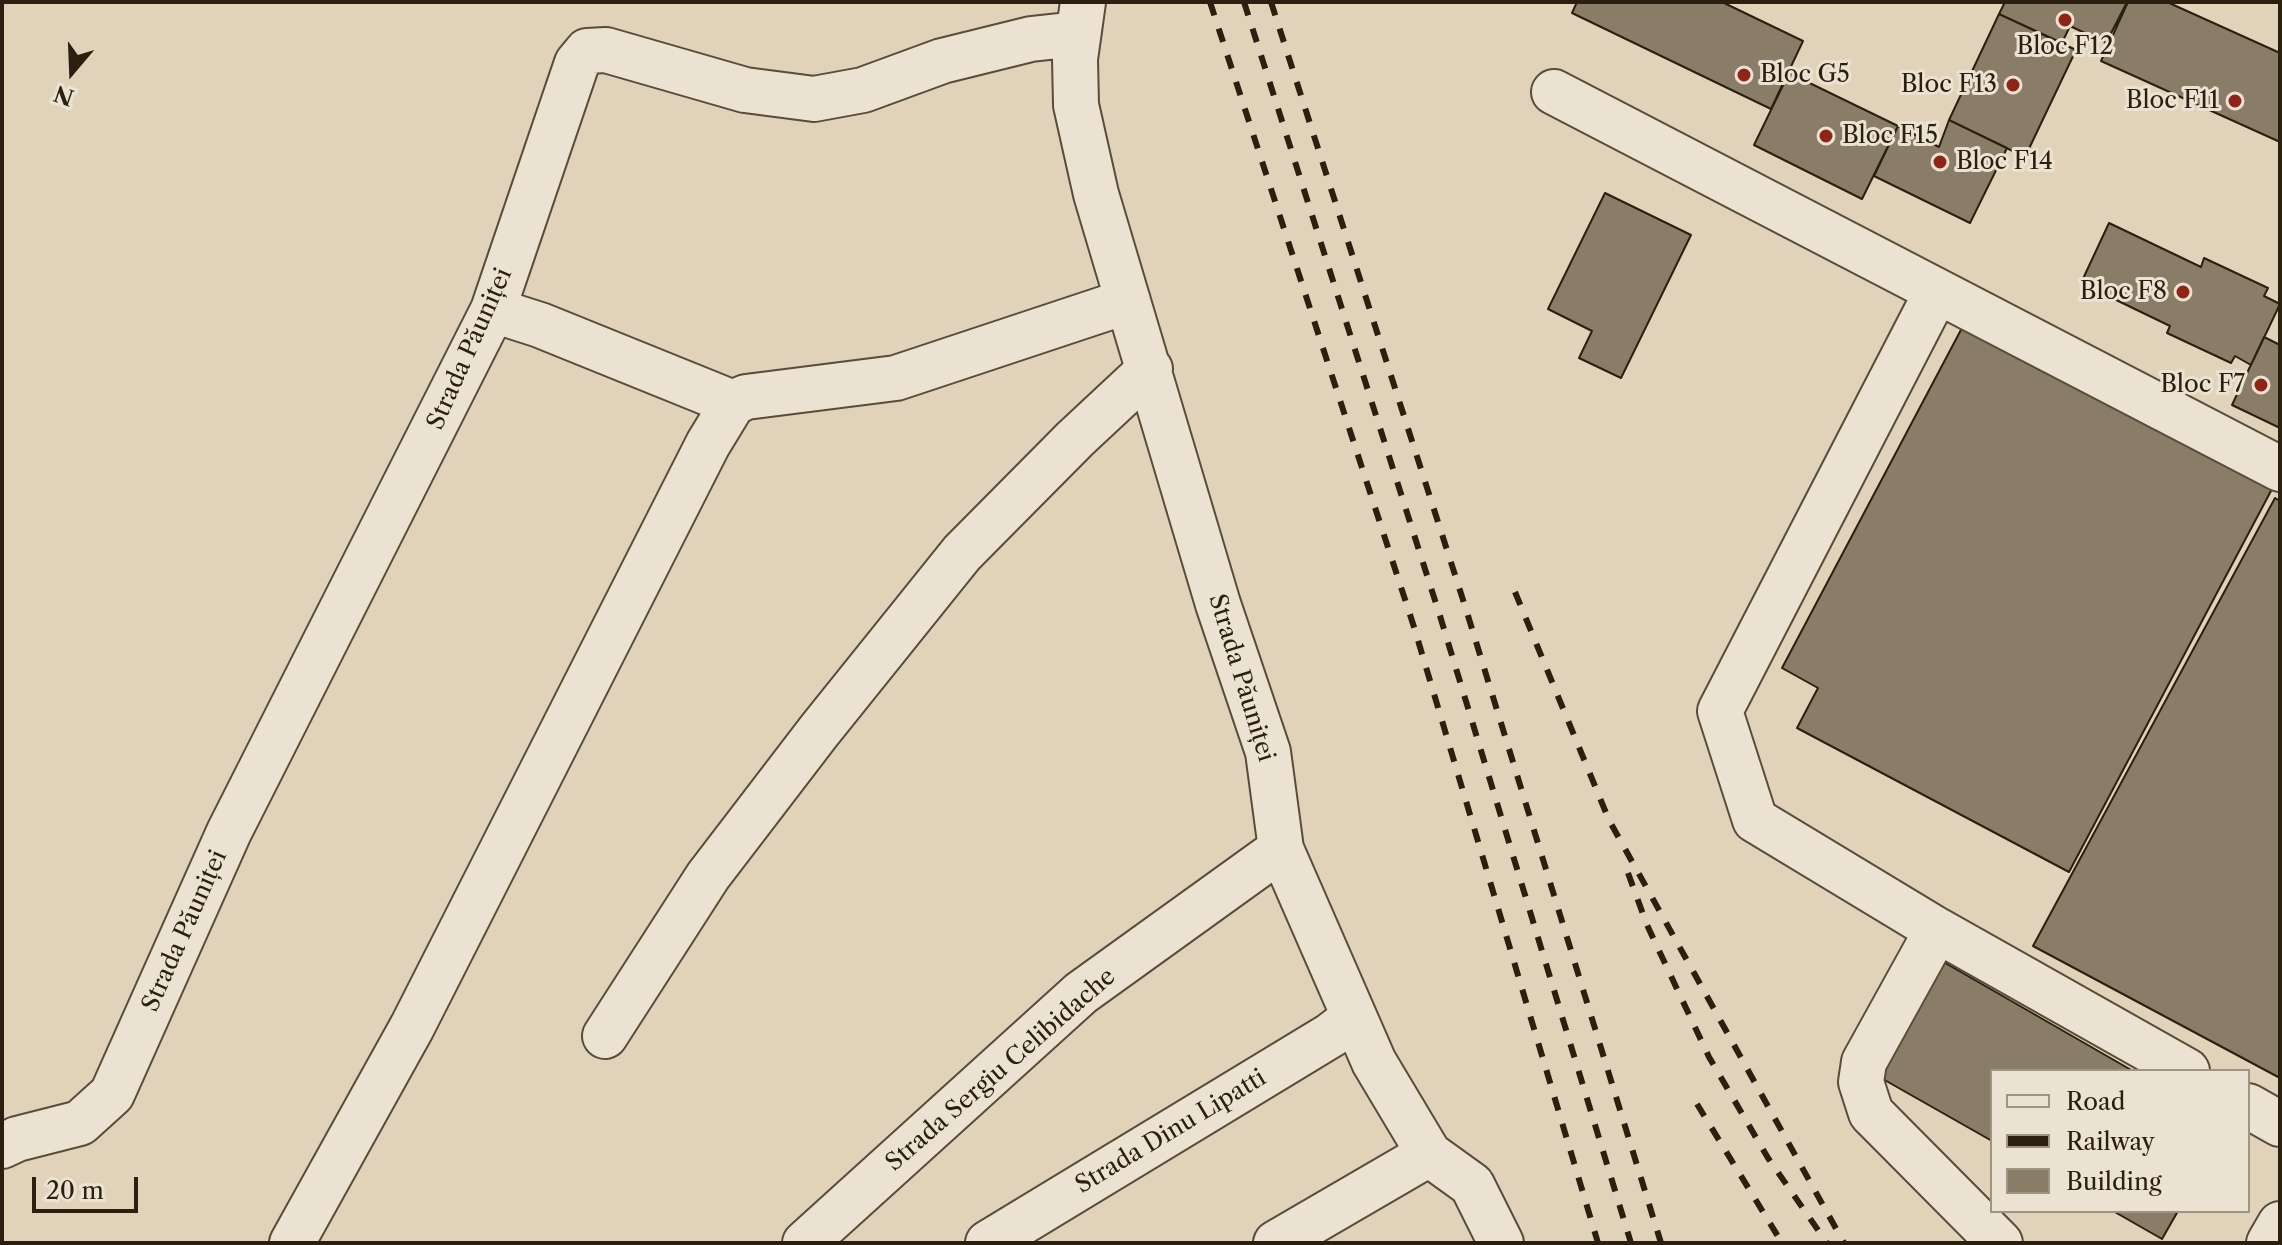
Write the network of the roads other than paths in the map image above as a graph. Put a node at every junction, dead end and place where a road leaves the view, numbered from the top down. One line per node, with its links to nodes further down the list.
1 (1080, 18): 4 (street, Strada Păuniței); 5 (street, Strada Păuniței)
2 (1554, 92): 3 (street)
3 (1937, 291): 8 (street); 10 (street)
4 (1128, 301): 6 (street, Strada Păuniței); 7 (street)
5 (493, 310): 7 (street); 16 (street, Strada Păuniței)
6 (1150, 369): 9 (street, Strada Păuniței); 12 (street)
7 (733, 403): 19 (street)
8 (2280, 469)
9 (1281, 849): 11 (street, Strada Păuniței); 20 (street, Strada Sergiu Celibidache)
10 (1937, 930): 13 (street); 24 (street)
11 (1353, 1018): 17 (street, Strada Păuniței); 21 (street, Strada Dinu Lipatti)
12 (605, 1036)
13 (2183, 1069)
14 (2250, 1107): 15 (street)
15 (2280, 1124)
16 (2, 1146)
17 (1429, 1154): 22 (street); 23 (street, Strada Păuniței)
18 (2280, 1224): 25 (street)
19 (292, 1243)
20 (805, 1243)
21 (988, 1243)
22 (1276, 1243)
23 (1501, 1243)
24 (2000, 1243)
25 (2269, 1243)

